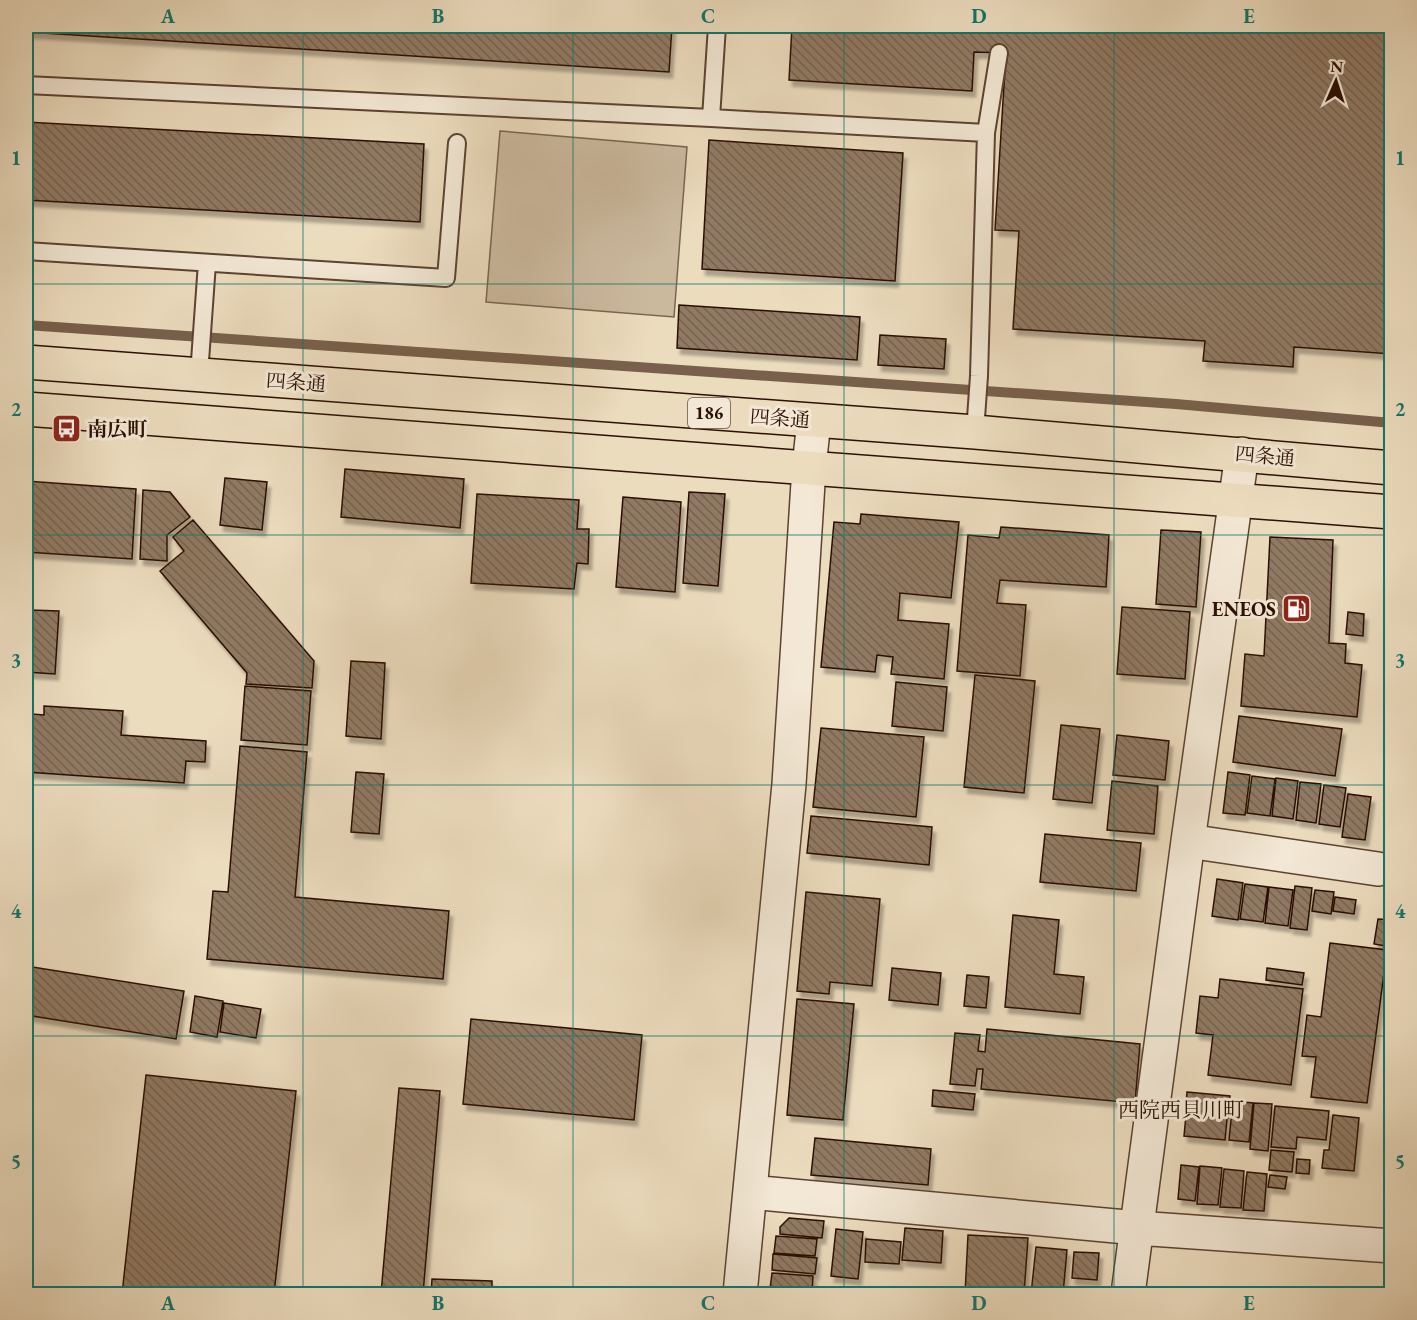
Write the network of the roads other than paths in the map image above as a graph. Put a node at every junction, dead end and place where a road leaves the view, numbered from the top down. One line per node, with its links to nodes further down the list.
1 (717, 26): 4 (lane)
2 (999, 53): 5 (lane)
3 (26, 85): 4 (lane)
4 (711, 118): 5 (lane)
5 (986, 134): 13 (lane)
6 (457, 143): 8 (lane)
7 (26, 251): 8 (lane)
8 (207, 263): 10 (lane)
9 (26, 362): 10 (main road, 四条通 / 186)
10 (200, 375): 12 (main road, 四条通 / 186)
11 (26, 409): 15 (main road)
12 (814, 421): 13 (main road, 四条通 / 186); 15 (street)
13 (975, 432): 14 (main road, 四条通 / 186)
14 (1242, 454): 16 (main road, 四条通 / 186); 17 (street)
15 (809, 467): 17 (main road); 21 (street)
16 (1392, 468)
17 (1236, 500): 18 (main road); 19 (street)
18 (1392, 512)
19 (1188, 841): 20 (street); 22 (street)
20 (1378, 869)
21 (750, 1192): 22 (street); 24 (street)
22 (1137, 1228): 23 (street); 25 (street)
23 (1392, 1246)
24 (740, 1294)
25 (1128, 1294)

